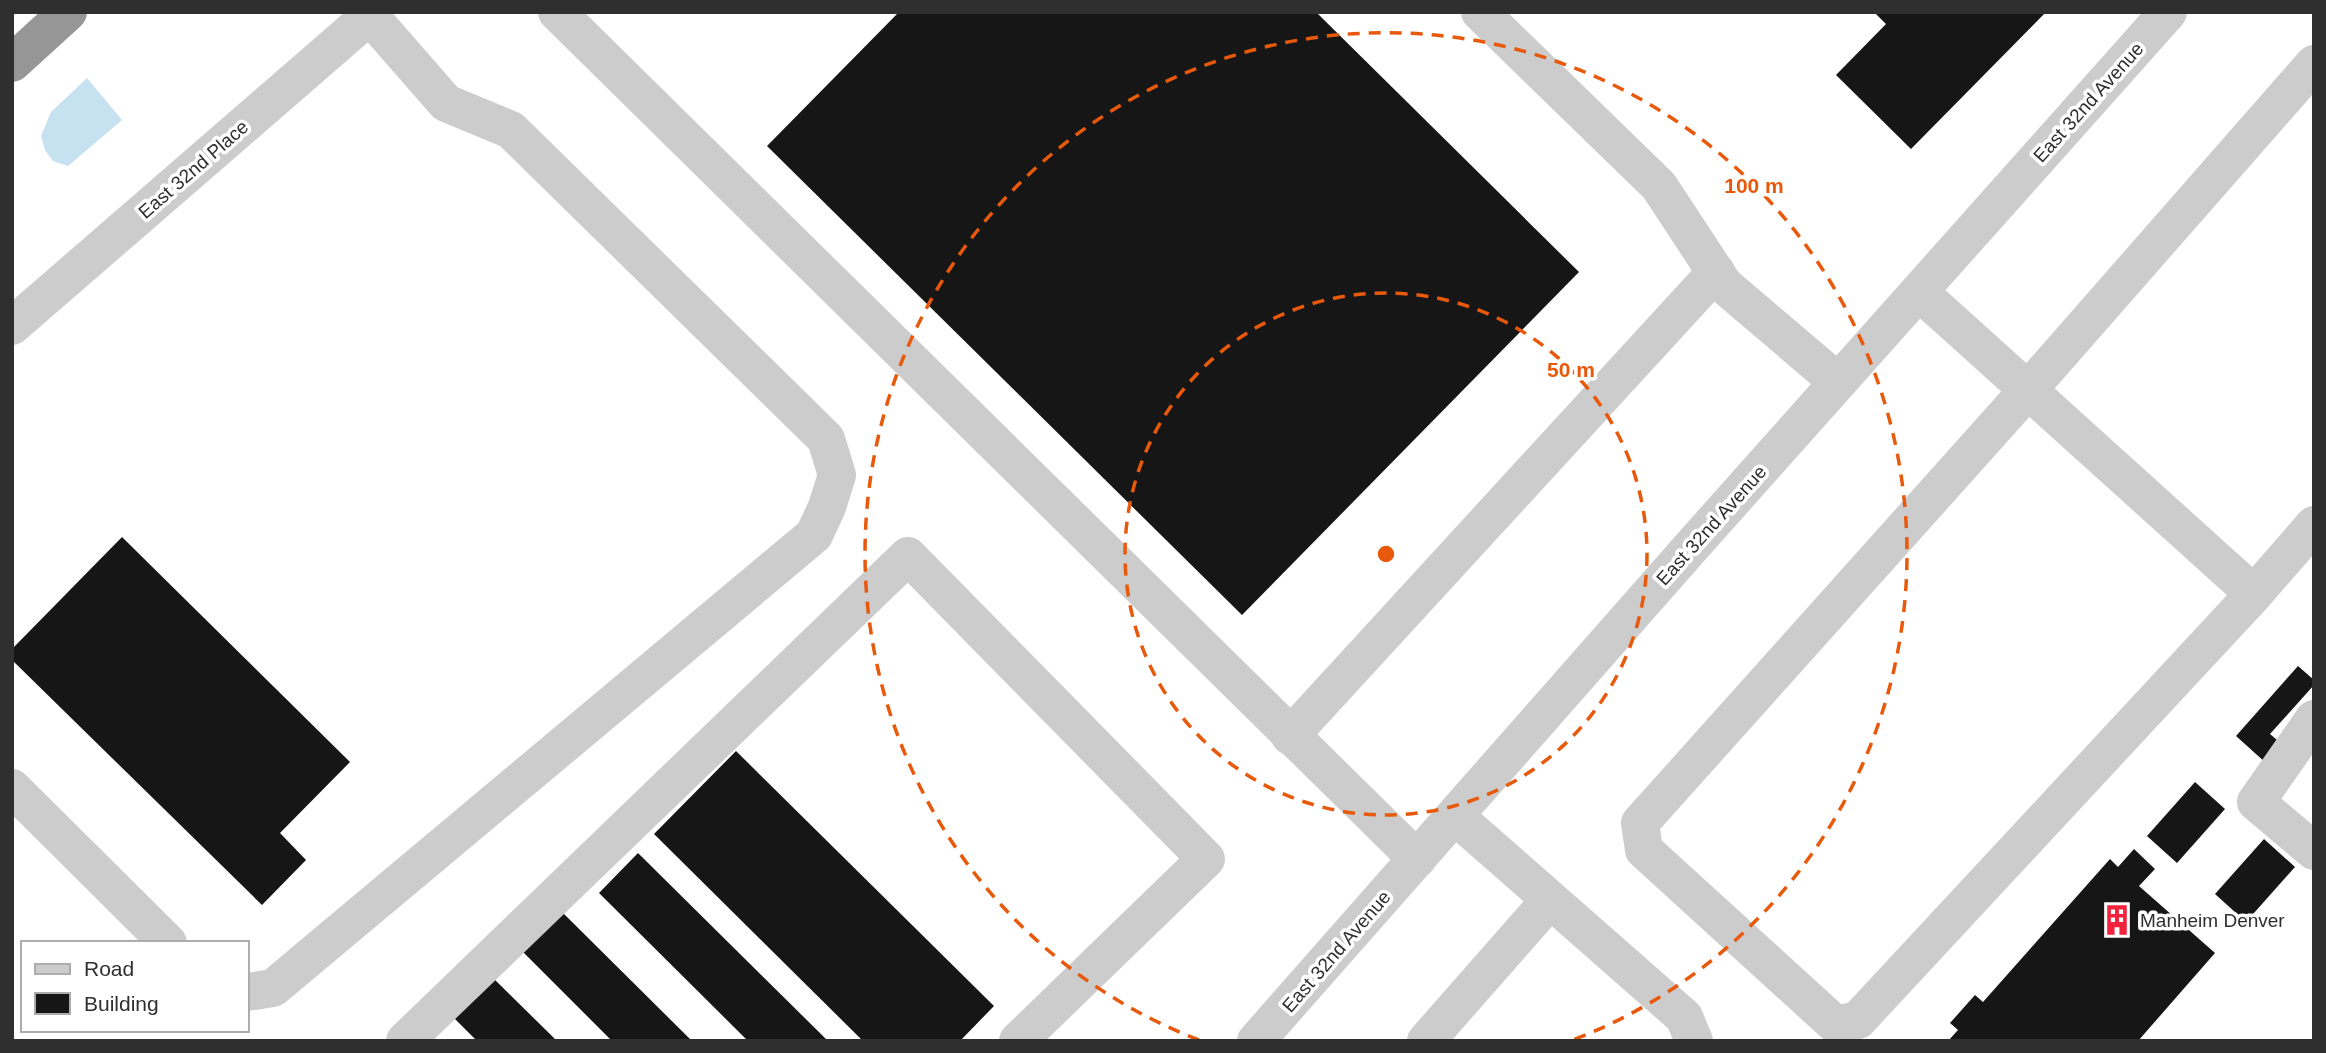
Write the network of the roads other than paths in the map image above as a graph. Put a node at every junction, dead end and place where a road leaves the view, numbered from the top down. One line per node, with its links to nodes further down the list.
1 (46, 12): 7 (highway)
2 (68, 12): 8 (highway)
3 (557, 12): 18 (street)
4 (1480, 12): 10 (street)
5 (2168, 12): 11 (street, East 32nd Avenue)
6 (372, 14): 12 (street, East 32nd Place); 25 (street)
7 (12, 41)
8 (12, 63)
9 (2314, 64): 14 (street)
10 (1716, 272): 13 (street); 18 (street)
11 (1919, 292): 13 (street, East 32nd Avenue); 14 (street)
12 (12, 326)
13 (1838, 383): 20 (street, East 32nd Avenue)
14 (2028, 390): 16 (street); 16 (street)
15 (2314, 525): 16 (street)
16 (2254, 594)
17 (2314, 719): 21 (street)
18 (1290, 736): 22 (street)
19 (12, 788): 24 (street)
20 (1455, 816): 22 (street, East 32nd Avenue); 23 (street)
21 (2314, 851)
22 (1417, 859): 28 (street, East 32nd Avenue)
23 (1550, 900): 29 (street); 30 (street)
24 (166, 941)
25 (248, 992)
26 (405, 1041): 27 (street)
27 (1018, 1041)
28 (1256, 1041)
29 (1426, 1041)
30 (1694, 1041)

